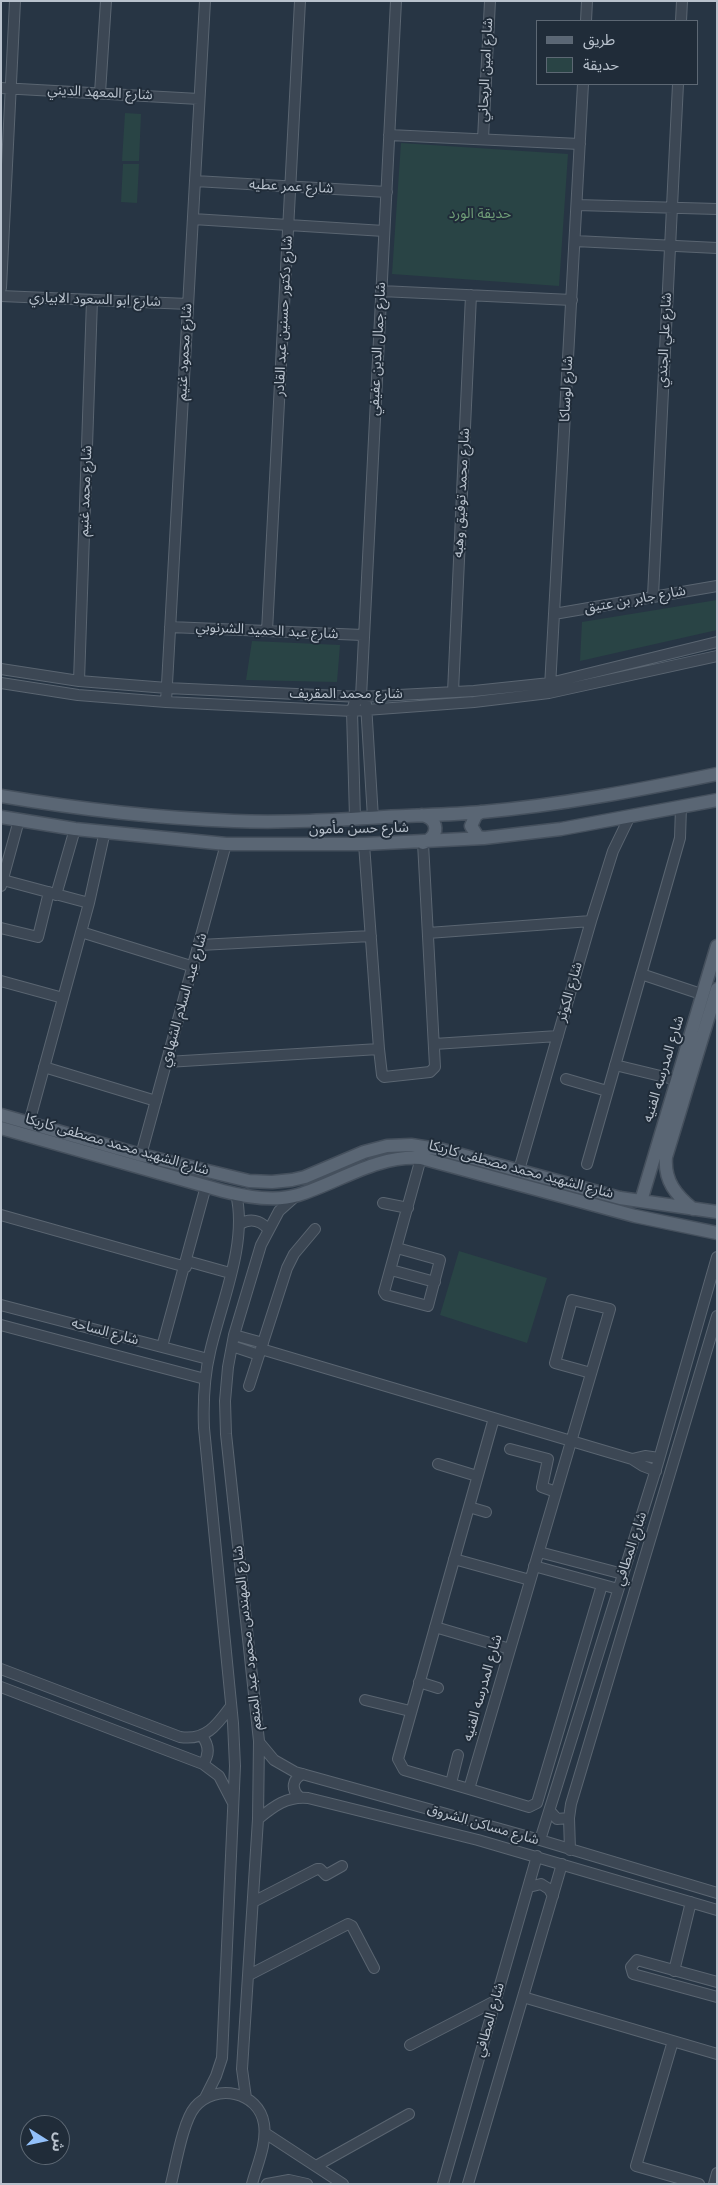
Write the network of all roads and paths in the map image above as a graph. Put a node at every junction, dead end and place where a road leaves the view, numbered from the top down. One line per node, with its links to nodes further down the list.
1 (15, 1): 13 (street)
2 (106, 1): 14 (street)
3 (205, 1): 15 (street, شارع محمود غنيم)
4 (300, 1): 21 (street, شارع دكتور حسنين عبد القادر)
5 (396, 1): 16 (street, شارع جمال الدين عفيفي)
6 (490, 1): 17 (street, شارع امين الريحاني)
7 (587, 1): 9 (street)
8 (682, 1): 10 (street)
9 (586, 20)
10 (681, 20)
11 (583, 85): 18 (street, شارع لوساكا)
12 (678, 85): 24 (street, شارع علي الجندي)
13 (6, 88): 14 (street, شارع المعهد الديني); 19 (street)
14 (100, 93): 15 (street, شارع المعهد الديني)
15 (199, 99): 20 (street, شارع محمود غنيم)
16 (389, 135): 17 (street); 22 (street, شارع جمال الدين عفيفي)
17 (483, 140): 18 (street)
18 (580, 144): 23 (street, شارع لوساكا)
19 (4, 174): 26 (street)
20 (195, 181): 21 (street, شارع عمر عطيه); 27 (street, شارع محمود غنيم)
21 (291, 186): 22 (street, شارع عمر عطيه); 28 (street, شارع دكتور حسنين عبد القادر)
22 (386, 192): 29 (street, شارع جمال الدين عفيفي)
23 (577, 205): 24 (street); 30 (street, شارع لوساكا)
24 (672, 208): 25 (street); 31 (street, شارع علي الجندي)
25 (717, 209)
26 (3, 213): 33 (street)
27 (193, 219): 28 (street); 39 (street, شارع محمود غنيم)
28 (289, 225): 29 (street); 44 (street, شارع دكتور حسنين عبد القادر)
29 (384, 231): 34 (street, شارع جمال الدين عفيفي)
30 (575, 241): 31 (street); 38 (street, شارع لوساكا)
31 (670, 246): 32 (street); 41 (street, شارع علي الجندي)
32 (717, 248)
33 (1, 288)
34 (381, 290): 35 (street); 45 (street, شارع جمال الدين عفيفي)
35 (472, 295): 38 (street); 53 (street, شارع محمد توفيق وهبه)
36 (1, 296): 37 (street, شارع ابو السعود الابياري)
37 (92, 300): 39 (street, شارع ابو السعود الابياري); 49 (street, شارع محمد غنيم)
38 (572, 300): 42 (street, شارع لوساكا)
39 (188, 304): 43 (street, شارع محمود غنيم)
40 (717, 586): 41 (street, شارع جابر بن عتيق)
41 (653, 596): 42 (street, شارع جابر بن عتيق)
42 (554, 614): 52 (street, شارع لوساكا)
43 (170, 627): 44 (street, شارع عبد الحميد الشرنوبي); 51 (street, شارع محمود غنيم)
44 (267, 631): 45 (street, شارع عبد الحميد الشرنوبي)
45 (363, 635): 54 (street, شارع جمال الدين عفيفي)
46 (717, 642): 52 (street, شارع محمد المقريف)
47 (717, 656): 52 (street, شارع محمد المقريف)
48 (1, 669): 49 (street, شارع محمد المقريف)
49 (79, 681): 51 (street, شارع محمد المقريف)
50 (1, 683): 55 (street, شارع محمد المقريف)
51 (167, 688): 54 (street, شارع محمد المقريف); 55 (street, شارع محمود غنيم)
52 (550, 688): 53 (street, شارع محمد المقريف); 56 (street, شارع محمد المقريف)
53 (454, 692): 54 (street, شارع محمد المقريف)
54 (361, 697): 56 (street); 57 (street)
55 (166, 702): 57 (street, شارع محمد المقريف)
56 (368, 710): 57 (street, شارع محمد المقريف); 66 (street)
57 (352, 711): 65 (street)
58 (717, 774): 62 (main road, شارع حسن مأمون)
59 (1, 796): 65 (main road, شارع حسن مأمون)
60 (717, 800): 61 (main road, شارع حسن مأمون)
61 (681, 807): 67 (main road, شارع حسن مأمون); 86 (street)
62 (481, 812): 63 (main road, شارع حسن مأمون); 71 (main road)
63 (422, 815): 66 (main road, شارع حسن مأمون); 72 (main road)
64 (1, 817): 68 (main road, شارع حسن مأمون)
65 (355, 818): 66 (main road, شارع حسن مأمون)
66 (373, 818)
67 (629, 818): 71 (main road, شارع حسن مأمون); 78 (street, شارع الكوثر)
68 (19, 820): 69 (main road, شارع حسن مأمون); 75 (street)
69 (74, 829): 70 (main road, شارع حسن مأمون); 76 (street)
70 (105, 831): 73 (main road, شارع حسن مأمون); 77 (street)
71 (484, 838): 72 (main road, شارع حسن مأمون)
72 (423, 843): 74 (main road, شارع حسن مأمون); 81 (street)
73 (226, 844): 74 (main road, شارع حسن مأمون); 83 (street, شارع عبد السلام الشهاوي)
74 (364, 844): 82 (street)
75 (2, 883): 76 (street)
76 (52, 893): 77 (street); 79 (street)
77 (88, 903): 80 (street)
78 (591, 921): 81 (street); 91 (street, شارع الكوثر)
79 (1, 928)
80 (81, 932): 85 (street); 90 (street)
81 (428, 933): 92 (street)
82 (371, 936): 83 (street); 93 (street)
83 (200, 945): 85 (street, شارع عبد السلام الشهاوي)
84 (717, 946): 89 (main road, شارع المدرسه الفنيه)
85 (194, 967): 94 (street, شارع عبد السلام الشهاوي)
86 (641, 974): 89 (street); 95 (street)
87 (1, 981): 90 (street)
88 (717, 989): 109 (main road, شارع المدرسه الفنيه)
89 (702, 994): 98 (main road, شارع المدرسه الفنيه)
90 (63, 998): 96 (street)
91 (558, 1036): 92 (street); 107 (street, شارع الكوثر)
92 (434, 1044): 93 (street)
93 (379, 1049): 94 (street)
94 (166, 1062): 100 (street, شارع عبد السلام الشهاوي)
95 (615, 1065): 98 (street); 99 (street)
96 (44, 1067): 100 (street); 102 (street)
97 (566, 1079): 99 (street)
98 (677, 1080): 108 (main road, شارع المدرسه الفنيه)
99 (607, 1092): 106 (street)
100 (156, 1101): 104 (street, شارع عبد السلام الشهاوي)
101 (1, 1115): 102 (main road, شارع الشهيد محمد مصطفى كاريكا)
102 (29, 1123): 104 (main road, شارع الشهيد محمد مصطفى كاريكا)
103 (1, 1128): 110 (main road, شارع الشهيد محمد مصطفى كاريكا)
104 (141, 1154): 107 (main road, شارع الشهيد محمد مصطفى كاريكا)
105 (421, 1158): 112 (main road, شارع الشهيد محمد مصطفى كاريكا); 115 (street); 122 (main road, شارع الشهيد محمد مصطفى كاريكا)
106 (587, 1164)
107 (519, 1170): 113 (main road, شارع الشهيد محمد مصطفى كاريكا)
108 (648, 1175): 109 (main road); 113 (main road, شارع المدرسه الفنيه)
109 (668, 1179): 116 (main road)
110 (206, 1186): 111 (main road, شارع الشهيد محمد مصطفى كاريكا); 125 (street)
111 (236, 1194): 112 (main road, شارع الشهيد محمد مصطفى كاريكا); 119 (street, شارع المهندس محمود عبد المنعم)
112 (297, 1195): 120 (street, شارع المهندس محمود عبد المنعم)
113 (640, 1201): 116 (main road, شارع الشهيد محمد مصطفى كاريكا)
114 (383, 1203): 115 (street)
115 (408, 1208): 123 (street)
116 (693, 1209): 117 (main road, شارع الشهيد محمد مصطفى كاريكا)
117 (717, 1212)
118 (1, 1215): 125 (street)
119 (240, 1224): 120 (street); 128 (street, شارع المهندس محمود عبد المنعم)
120 (268, 1229): 133 (street, شارع المهندس محمود عبد المنعم)
121 (314, 1229): 136 (street)
122 (717, 1234)
123 (397, 1248): 127 (street); 129 (street)
124 (717, 1256): 126 (street, شارع المطافي)
125 (186, 1264): 128 (street); 135 (street)
126 (715, 1267): 146 (street, شارع المطافي)
127 (391, 1270): 129 (street); 129 (street)
128 (230, 1273): 138 (street, شارع المهندس محمود عبد المنعم)
129 (435, 1282)
130 (1, 1305): 135 (street, شارع الساحه)
131 (717, 1316): 180 (street, شارع المطافي)
132 (1, 1325): 140 (street, شارع الساحه)
133 (234, 1335): 134 (street, شارع المهندس محمود عبد المنعم); 136 (street)
134 (232, 1346): 136 (street); 171 (street, شارع المهندس محمود عبد المنعم)
135 (162, 1347): 137 (street, شارع الساحه)
136 (261, 1349): 142 (street); 143 (street)
137 (193, 1355): 138 (street, شارع الساحه); 140 (street)
138 (208, 1359): 141 (street, شارع المهندس محمود عبد المنعم)
139 (591, 1373): 139 (street, شارع المدرسه الفنيه); 144 (street, شارع المدرسه الفنيه)
140 (188, 1374): 141 (street, شارع الساحه)
141 (205, 1379): 168 (street, شارع المهندس محمود عبد المنعم)
142 (250, 1386)
143 (494, 1418): 144 (street); 150 (street)
144 (571, 1441): 147 (street); 151 (street, شارع المدرسه الفنيه)
145 (510, 1449): 151 (street)
146 (659, 1458): 147 (street); 149 (street, شارع المطافي)
147 (632, 1459): 149 (street)
148 (438, 1464): 150 (street)
149 (656, 1470): 157 (street, شارع المطافي)
150 (477, 1476): 152 (street)
151 (556, 1492): 154 (street, شارع المدرسه الفنيه)
152 (469, 1507): 153 (street); 155 (street)
153 (486, 1512)
154 (539, 1552): 156 (street, شارع المدرسه الفنيه); 157 (street)
155 (454, 1559): 158 (street); 161 (street)
156 (534, 1566): 158 (street, شارع المدرسه الفنيه); 159 (street)
157 (623, 1574): 160 (street, شارع المطافي)
158 (530, 1580): 162 (street, شارع المدرسه الفنيه)
159 (602, 1585): 160 (street); 176 (street)
160 (618, 1589): 179 (street, شارع المطافي)
161 (435, 1627): 162 (street); 164 (street)
162 (510, 1649): 176 (street, شارع المدرسه الفنيه)
163 (1, 1668): 170 (street)
164 (419, 1682): 166 (street); 169 (street)
165 (1, 1687): 173 (street)
166 (438, 1688)
167 (366, 1700): 169 (street)
168 (231, 1706): 170 (street); 178 (street, شارع المهندس محمود عبد المنعم)
169 (410, 1712): 175 (street)
170 (202, 1736): 173 (street)
171 (259, 1741): 174 (street, شارع مساكن الشروق); 181 (street, شارع المهندس محمود عبد المنعم)
172 (458, 1755): 175 (street)
173 (203, 1764): 178 (street)
174 (303, 1774): 177 (street); 182 (street, شارع مساكن الشروق)
175 (451, 1783): 176 (street)
176 (469, 1788)
177 (300, 1797): 181 (street, شارع مساكن الشروق); 184 (street, شارع مساكن الشروق)
178 (234, 1806): 203 (street, شارع المهندس محمود عبد المنعم)
179 (550, 1811): 180 (street); 182 (street, شارع المطافي)
180 (569, 1818): 183 (street, شارع المطافي)
181 (258, 1819): 190 (street, شارع المهندس محمود عبد المنعم)
182 (540, 1840): 183 (street, شارع مساكن الشروق)
183 (570, 1850): 188 (street, شارع مساكن الشروق)
184 (537, 1856): 185 (street, شارع مساكن الشروق); 187 (street, شارع المطافي)
185 (562, 1864): 189 (street, شارع المطافي); 191 (street, شارع مساكن الشروق)
186 (342, 1866): 190 (street)
187 (529, 1887): 189 (street); 199 (street, شارع المطافي)
188 (717, 1893)
189 (553, 1896): 197 (street, شارع المطافي)
190 (253, 1902): 195 (street, شارع المهندس محمود عبد المنعم)
191 (691, 1902): 192 (street, شارع مساكن الشروق); 194 (street)
192 (717, 1910)
193 (374, 1968): 195 (street)
194 (674, 1971): 196 (street); 198 (street)
195 (249, 1975): 204 (street, شارع المهندس محمود عبد المنعم)
196 (717, 1982)
197 (523, 1997): 200 (street); 215 (street, شارع المطافي)
198 (717, 1997)
199 (495, 2001): 201 (street); 214 (street, شارع المطافي)
200 (673, 2041): 202 (street); 216 (street)
201 (410, 2045)
202 (717, 2054)
203 (205, 2098): 204 (street); 209 (street, شارع المهندس محمود عبد المنعم)
204 (246, 2098): 206 (street)
205 (409, 2114): 207 (street)
206 (265, 2134): 207 (street); 210 (street)
207 (316, 2166): 213 (street)
208 (717, 2173): 217 (street)
209 (171, 2184)
210 (252, 2184)
211 (267, 2184): 212 (street)
212 (307, 2184)
213 (343, 2184)
214 (443, 2184)
215 (468, 2184)
216 (699, 2184)
217 (714, 2184)

